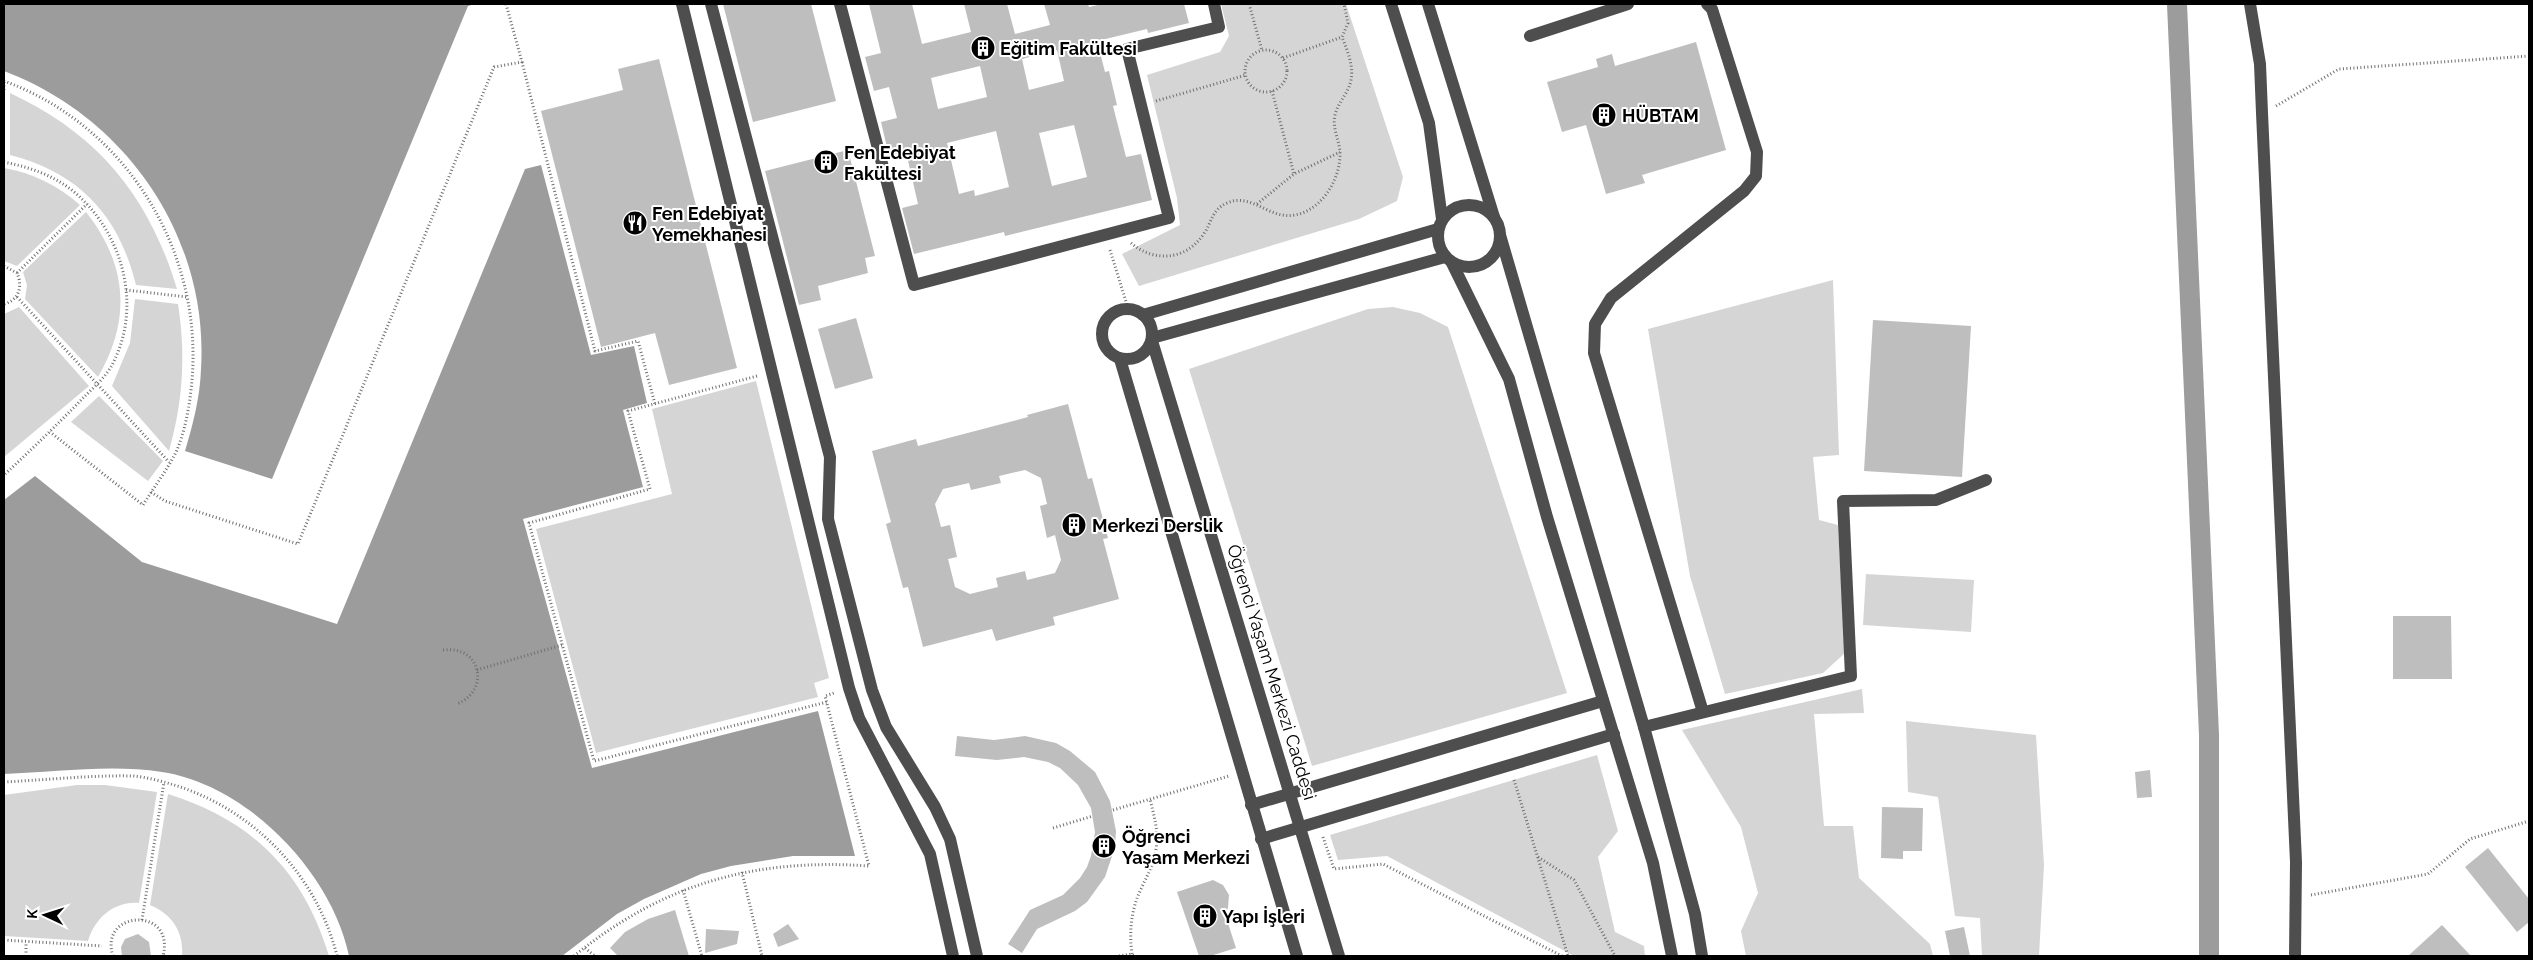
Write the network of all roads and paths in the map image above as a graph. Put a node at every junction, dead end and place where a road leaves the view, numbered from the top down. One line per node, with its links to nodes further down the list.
1 (506, 4): 18 (path)
2 (682, 4): 45 (street)
3 (711, 4): 96 (street)
4 (840, 4): 32 (street)
5 (1214, 4): 23 (street)
6 (1248, 4): 15 (path)
7 (1344, 4): 14 (path)
8 (1391, 4): 31 (street)
9 (1428, 4): 30 (street)
10 (1628, 4): 13 (street)
11 (1707, 4): 60 (street)
12 (2250, 4): 24 (street)
13 (1530, 36)
14 (1342, 37): 17 (path); 25 (path)
15 (1262, 50): 17 (path); 19 (path)
16 (2529, 56): 24 (path)
17 (1283, 58): 22 (path)
18 (522, 62): 47 (path); 52 (path)
19 (1246, 75): 22 (path); 23 (path)
20 (4, 81): 21 (path); 39 (path)
21 (4, 90)
22 (1272, 91): 27 (path)
23 (1141, 105): 32 (street)
24 (2262, 113): 80 (street)
25 (1340, 152): 27 (path); 29 (path)
26 (4, 162): 28 (path)
27 (1294, 174): 29 (path)
28 (87, 204): 36 (path); 37 (path)
29 (1258, 204): 32 (path)
30 (1494, 217): 31 (street); 33 (street)
31 (1440, 224): 34 (street); 42 (street)
32 (1111, 233): 41 (path)
33 (1500, 236): 34 (street); 61 (street)
34 (1448, 260): 43 (street); 57 (street)
35 (4, 266): 36 (path)
36 (16, 273): 38 (path)
37 (126, 290): 39 (path); 46 (path)
38 (16, 297): 40 (path); 46 (path)
39 (188, 297): 49 (path)
40 (4, 304)
41 (1128, 308): 42 (street); 44 (street)
42 (1143, 315): 43 (street)
43 (1152, 339): 44 (street); 67 (street, Öğrenci Yaşam Merkezi Caddesi)
44 (1120, 359): 64 (street)
45 (772, 372): 47 (path); 56 (street)
46 (97, 383): 48 (path); 49 (path)
47 (655, 404): 53 (path)
48 (50, 432): 50 (path); 52 (path)
49 (169, 462): 52 (path)
50 (4, 474)
51 (1986, 480): 60 (street)
52 (151, 492)
53 (560, 646): 55 (path); 58 (path)
54 (443, 650): 55 (path)
55 (478, 670): 59 (path)
56 (849, 688): 58 (path); 95 (street)
57 (1603, 701): 62 (street); 67 (street)
58 (827, 702): 78 (path)
59 (457, 704)
60 (1702, 712): 61 (street)
61 (1644, 727): 104 (street)
62 (1614, 734): 63 (street); 103 (street)
63 (1510, 765): 73 (street); 77 (path)
64 (1242, 772): 68 (path); 69 (street)
65 (4, 782): 66 (path)
66 (164, 782): 81 (path); 90 (path)
67 (1290, 793): 69 (street); 74 (street, Öğrenci Yaşam Merkezi Caddesi)
68 (1150, 799): 70 (path); 86 (path)
69 (1251, 805): 76 (street)
70 (1113, 810)
71 (1093, 816): 75 (path)
72 (2529, 821): 80 (path)
73 (1319, 822): 74 (street); 100 (path)
74 (1300, 827): 76 (street); 99 (street, Öğrenci Yaşam Merkezi Caddesi)
75 (1053, 828)
76 (1261, 838): 98 (street)
77 (1538, 856): 101 (path); 102 (path)
78 (742, 872): 79 (path); 94 (path)
79 (683, 890): 85 (path); 93 (path)
80 (2296, 898): 105 (street)
81 (142, 920): 88 (path); 89 (path)
82 (4, 940): 83 (path)
83 (26, 942): 84 (path); 87 (path)
84 (102, 946)
85 (585, 948): 91 (path); 92 (path)
86 (1132, 955): 97 (path)
87 (26, 956)
88 (113, 956)
89 (163, 956)
90 (337, 956)
91 (574, 956)
92 (595, 956)
93 (702, 956)
94 (762, 956)
95 (953, 956)
96 (977, 956)
97 (1119, 956)
98 (1297, 956)
99 (1339, 956)
100 (1562, 956)
101 (1568, 956)
102 (1615, 956)
103 (1672, 956)
104 (1702, 956)
105 (2295, 956)

